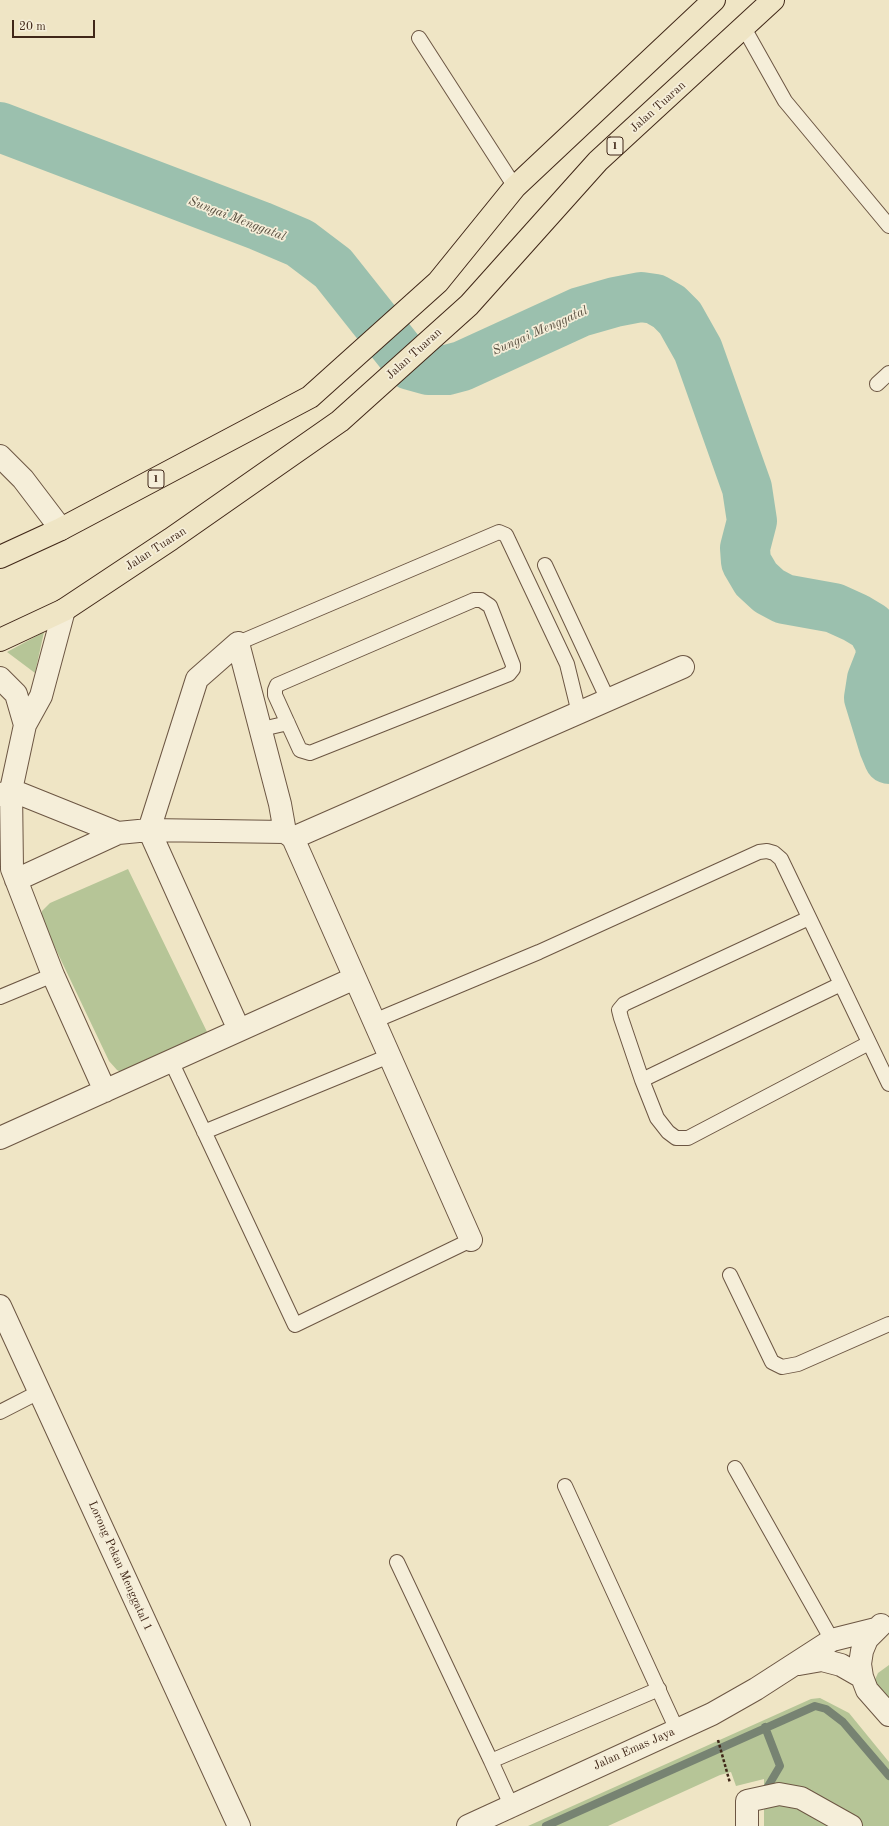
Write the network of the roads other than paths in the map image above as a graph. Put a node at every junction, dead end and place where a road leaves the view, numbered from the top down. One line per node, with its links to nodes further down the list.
1 (714, 0): 5 (main road, 1)
2 (773, 0): 3 (main road, Jalan Tuaran / 1)
3 (744, 28): 6 (lane); 13 (main road, Jalan Tuaran / 1)
4 (419, 38): 5 (lane)
5 (516, 187): 10 (main road, 1)
6 (889, 226)
7 (889, 373): 8 (lane)
8 (877, 384)
9 (0, 456): 10 (street)
10 (62, 529): 11 (main road, 1)
11 (0, 557)
12 (545, 564): 18 (lane)
13 (64, 610): 14 (main road, Jalan Tuaran / 1); 21 (street)
14 (0, 640)
15 (238, 643): 19 (lane); 22 (street); 24 (street)
16 (683, 667): 18 (street)
17 (0, 678): 21 (street)
18 (608, 700): 19 (street)
19 (579, 713): 26 (street)
20 (288, 723): 20 (lane); 22 (lane)
21 (25, 725): 23 (street)
22 (262, 729): 26 (street)
23 (6, 792): 25 (street); 27 (street)
24 (149, 830): 25 (street); 26 (street); 34 (street)
25 (118, 833): 27 (street)
26 (289, 835): 30 (street)
27 (16, 880): 29 (street)
28 (809, 918): 31 (lane); 33 (lane); 38 (lane)
29 (52, 975): 32 (lane); 40 (street)
30 (355, 978): 33 (street); 34 (street)
31 (841, 984): 35 (lane); 38 (lane)
32 (0, 997)
33 (374, 1021): 36 (street)
34 (239, 1030): 37 (street)
35 (869, 1043): 38 (lane); 39 (lane)
36 (389, 1056): 41 (lane); 43 (street)
37 (171, 1061): 40 (street); 41 (lane)
38 (642, 1080)
39 (889, 1084)
40 (105, 1091): 42 (street)
41 (204, 1132): 43 (lane)
42 (0, 1138)
43 (471, 1240)
44 (730, 1275): 46 (lane)
45 (0, 1306): 47 (street, Lorong Pekan Menggatal 1)
46 (889, 1324)
47 (40, 1391): 48 (lane); 61 (street, Lorong Pekan Menggatal 1)
48 (0, 1412)
49 (735, 1468): 53 (lane)
50 (565, 1486): 56 (lane)
51 (397, 1562): 59 (lane)
52 (882, 1625): 53 (street); 55 (street)
53 (832, 1640): 54 (street, Jalan Emas Jaya)
54 (796, 1665): 55 (street); 58 (street, Jalan Emas Jaya)
55 (862, 1677): 57 (street)
56 (659, 1689): 58 (lane); 59 (lane)
57 (885, 1708)
58 (677, 1730): 60 (street, Jalan Emas Jaya)
59 (491, 1761): 60 (lane)
60 (511, 1805): 62 (street, Jalan Emas Jaya)
61 (238, 1826)
62 (468, 1826)
63 (747, 1826): 64 (street)
64 (851, 1826)

